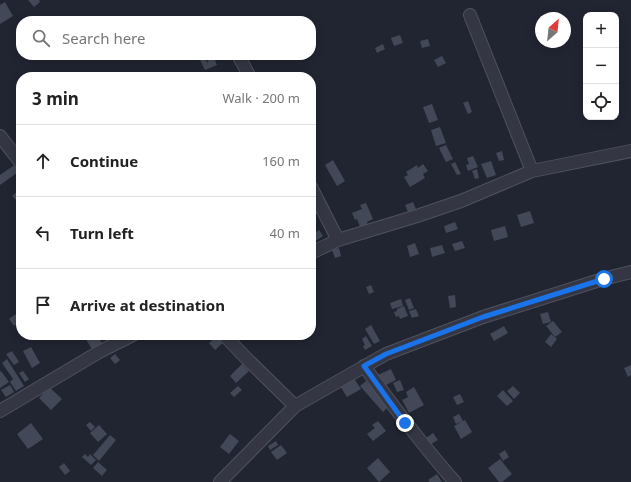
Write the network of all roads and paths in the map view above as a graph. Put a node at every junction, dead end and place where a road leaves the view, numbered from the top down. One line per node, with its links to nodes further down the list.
1 (470, 15): 7 (street)
2 (241, 60): 3 (street)
3 (247, 72)
4 (0, 136): 6 (street)
5 (631, 151): 7 (street)
6 (16, 157)
7 (532, 171): 9 (street)
8 (316, 197): 9 (street)
9 (338, 240): 10 (street)
10 (316, 251)
11 (631, 272): 14 (street)
12 (123, 340): 16 (street)
13 (229, 340): 15 (street)
14 (364, 366): 15 (street); 18 (street)
15 (295, 406): 17 (street)
16 (0, 411)
17 (220, 482)
18 (455, 482)

